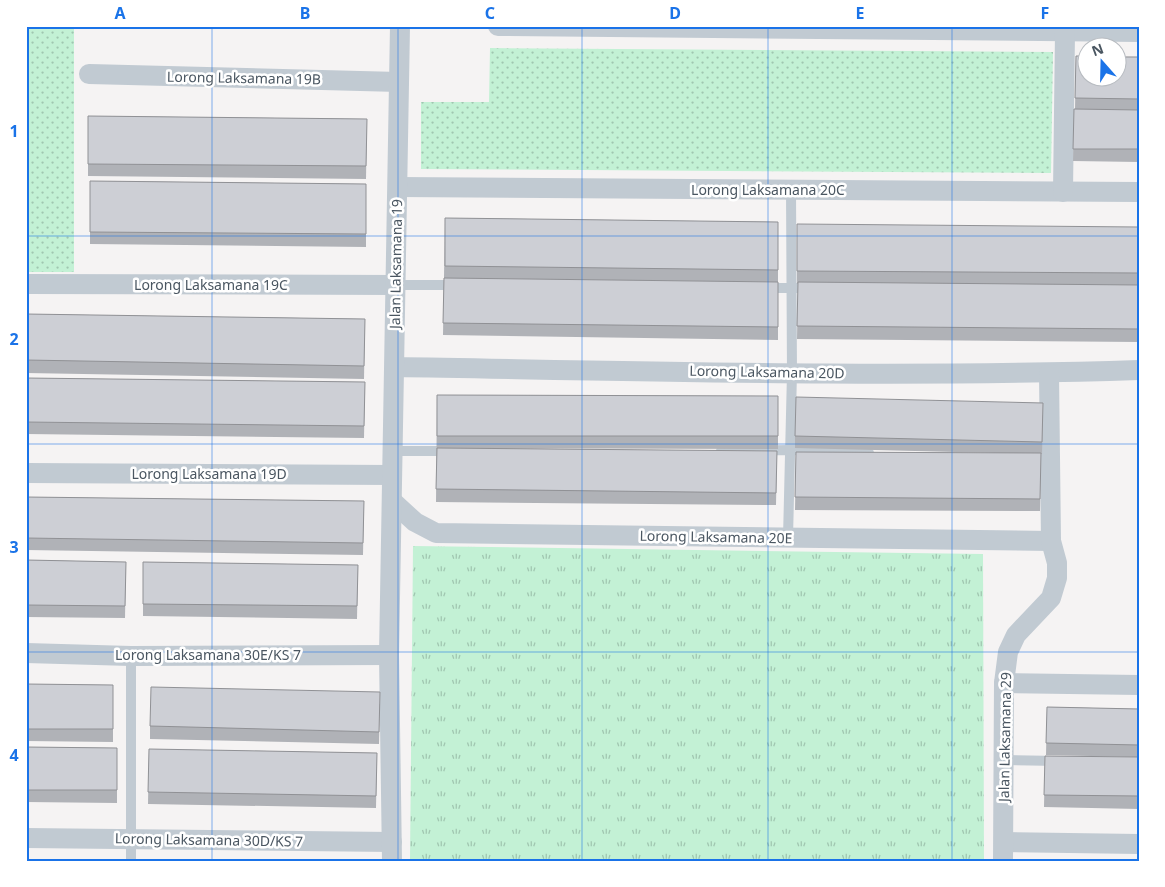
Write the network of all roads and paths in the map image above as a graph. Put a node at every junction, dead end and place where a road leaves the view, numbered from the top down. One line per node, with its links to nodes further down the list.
1 (400, 26): 7 (street, Jalan Laksamana 19)
2 (498, 26): 3 (street)
3 (791, 28): 4 (street)
4 (1065, 32): 5 (street); 10 (street)
5 (1139, 32)
6 (89, 74): 7 (street, Lorong Laksamana 19B)
7 (400, 82): 8 (street, Jalan Laksamana 19)
8 (398, 187): 9 (street, Lorong Laksamana 20C); 13 (street, Jalan Laksamana 19)
9 (791, 190): 10 (street, Lorong Laksamana 20C); 16 (lane)
10 (1063, 192): 11 (street, Lorong Laksamana 20C)
11 (1139, 192)
12 (26, 284): 13 (street, Lorong Laksamana 19C)
13 (396, 285): 14 (lane); 18 (street, Jalan Laksamana 19)
14 (472, 286)
15 (752, 288): 16 (lane)
16 (791, 288): 17 (lane); 20 (lane)
17 (819, 288)
18 (394, 367): 20 (street, Lorong Laksamana 20D); 23 (street, Jalan Laksamana 19)
19 (1139, 370): 21 (street, Lorong Laksamana 20D)
20 (792, 373): 21 (street, Lorong Laksamana 20D); 22 (lane)
21 (1049, 373): 31 (street, Jalan Laksamana 29)
22 (790, 450): 25 (lane); 26 (lane); 30 (lane)
23 (393, 451): 24 (lane); 28 (street, Jalan Laksamana 19)
24 (460, 451)
25 (712, 451)
26 (877, 453)
27 (26, 473): 28 (street, Lorong Laksamana 19D)
28 (392, 475): 29 (street, Jalan Laksamana 19)
29 (392, 501): 30 (street, Lorong Laksamana 20E); 33 (street, Jalan Laksamana 19)
30 (788, 538): 31 (street, Lorong Laksamana 20E)
31 (1051, 541): 35 (street, Jalan Laksamana 29)
32 (26, 653): 34 (street, Lorong Laksamana 30E/KS 7)
33 (389, 655): 34 (street, Lorong Laksamana 30E/KS 7); 42 (street, Jalan Laksamana 19)
34 (130, 656): 40 (lane)
35 (1004, 683): 36 (street); 37 (street, Jalan Laksamana 29)
36 (1139, 685)
37 (1004, 760): 38 (lane); 43 (street, Jalan Laksamana 29)
38 (1071, 761)
39 (26, 838): 40 (street, Lorong Laksamana 30D/KS 7)
40 (131, 840): 42 (street, Lorong Laksamana 30D/KS 7); 44 (lane)
41 (1139, 844): 43 (street)
42 (392, 851)
43 (1004, 851)
44 (131, 861)

